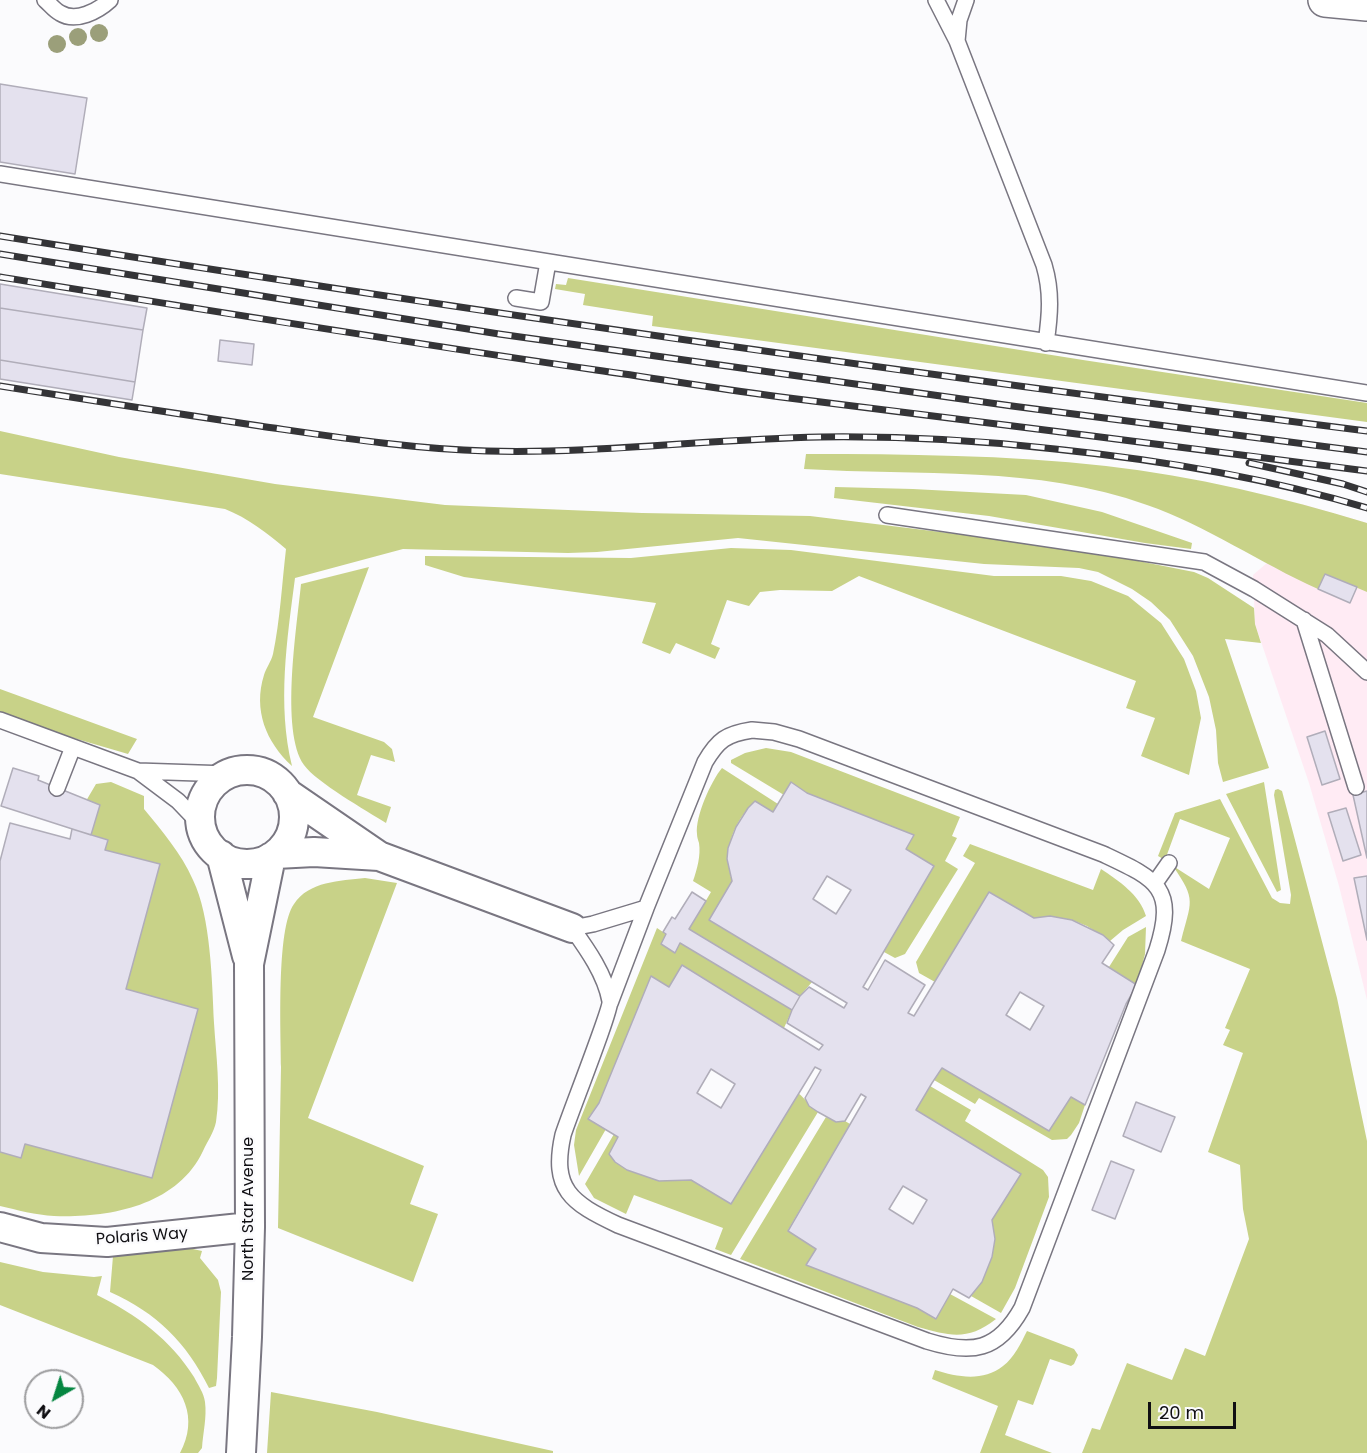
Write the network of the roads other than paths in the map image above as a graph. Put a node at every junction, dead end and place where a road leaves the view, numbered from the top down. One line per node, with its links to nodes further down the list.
1 (45, 0): 2 (lane)
2 (110, 0)
3 (936, 0): 7 (lane)
4 (966, 0): 7 (lane)
5 (1325, 0): 6 (street)
6 (1367, 4)
7 (957, 41): 11 (lane)
8 (0, 174): 9 (lane)
9 (548, 262): 10 (lane); 11 (lane)
10 (516, 298)
11 (1046, 343): 12 (lane)
12 (1367, 393)
13 (887, 515): 14 (lane)
14 (1304, 620): 15 (lane); 20 (lane)
15 (1367, 672)
16 (0, 720): 17 (lane)
17 (73, 747): 18 (lane); 21 (lane)
18 (138, 771): 19 (lane); 23 (lane)
19 (228, 774): 22 (street); 23 (street)
20 (1356, 787)
21 (57, 788)
22 (287, 793): 25 (street, North Star Avenue); 26 (street)
23 (201, 825): 24 (street, North Star Avenue)
24 (221, 855): 25 (street); 31 (street, North Star Avenue)
25 (273, 856): 26 (street); 31 (street, North Star Avenue)
26 (379, 856): 30 (street)
27 (1169, 863): 28 (lane)
28 (1155, 883): 29 (lane); 32 (lane)
29 (646, 908): 30 (lane); 32 (lane)
30 (572, 928): 32 (lane)
31 (249, 964): 34 (street, North Star Avenue)
32 (610, 1003)
33 (0, 1227): 34 (street, Polaris Way)
34 (250, 1227): 35 (street, North Star Avenue)
35 (241, 1453)

